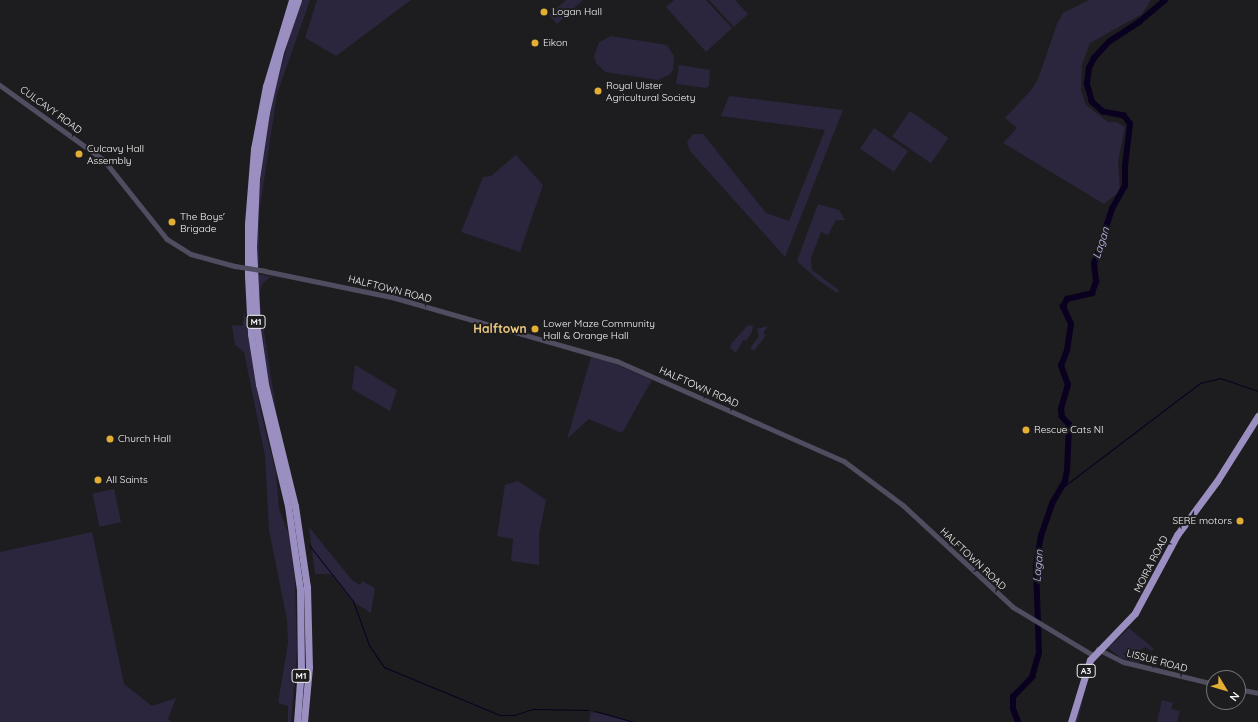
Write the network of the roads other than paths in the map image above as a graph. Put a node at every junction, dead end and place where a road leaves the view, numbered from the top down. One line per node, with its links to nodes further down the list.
1 (292, 0): 10 (highway, M1)
2 (298, 0): 11 (highway, M1)
3 (0, 85): 4 (street, CULCAVY ROAD)
4 (235, 266): 6 (street, HALFTOWN ROAD, bridge)
5 (1258, 416): 6 (highway, MOIRA ROAD / A3)
6 (1096, 652): 7 (street, LISSUE ROAD); 12 (highway, MOIRA ROAD / A3)
7 (1206, 682)
8 (1246, 691): 9 (street)
9 (1258, 693)
10 (297, 722)
11 (304, 722)
12 (1072, 722)

